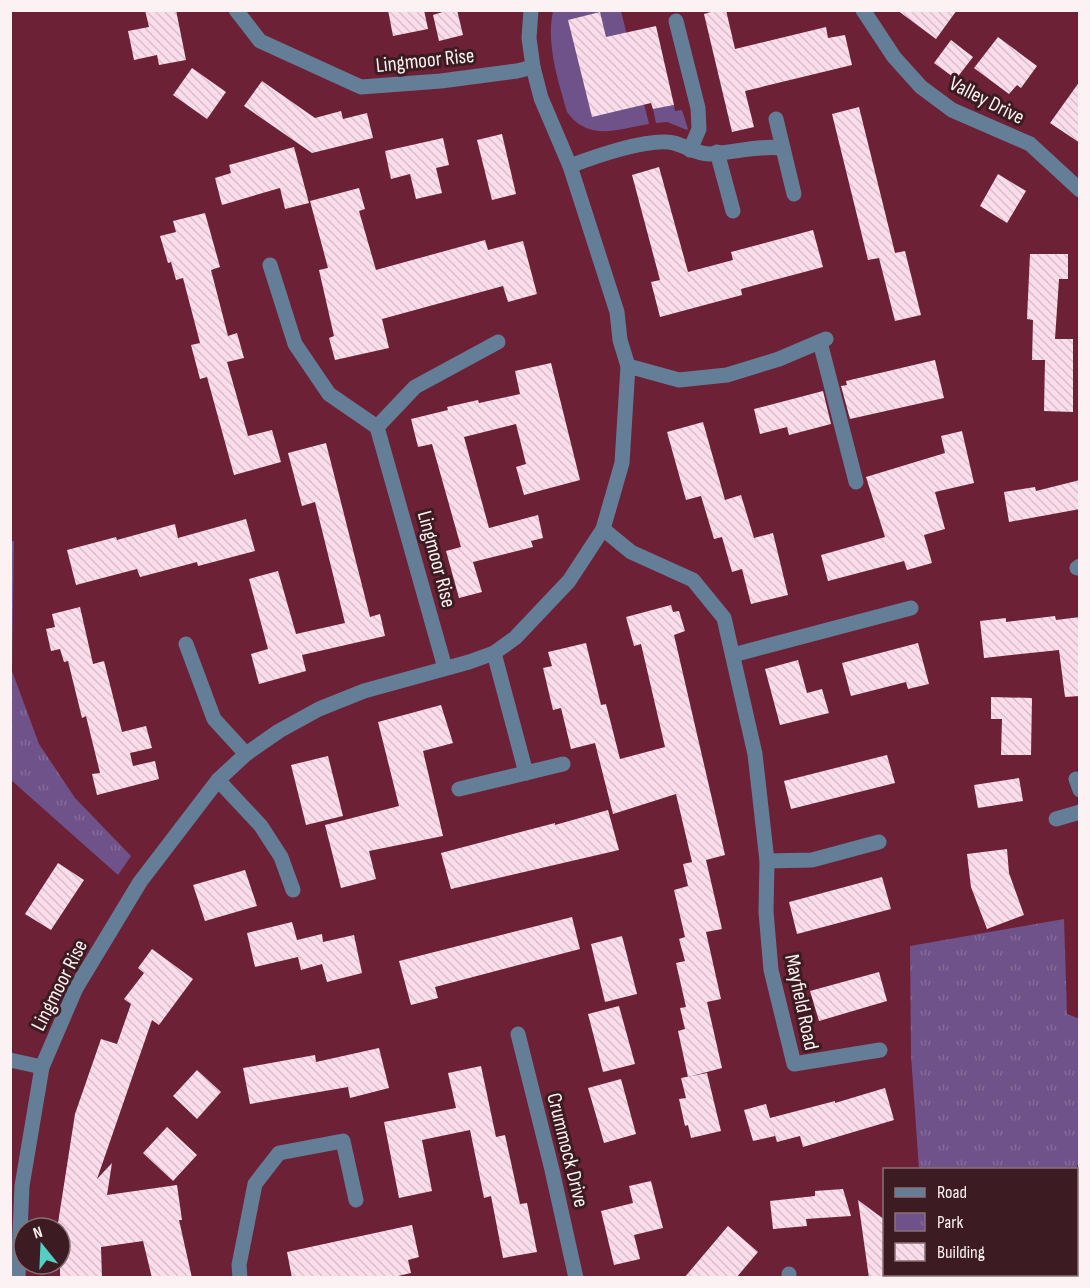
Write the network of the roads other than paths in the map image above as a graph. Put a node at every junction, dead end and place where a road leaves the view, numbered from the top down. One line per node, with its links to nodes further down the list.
1 (236, 10): 5 (street, Lingmoor Rise)
2 (531, 10): 5 (street, Lingmoor Rise)
3 (863, 10): 11 (street, Valley Drive)
4 (676, 21): 8 (street)
5 (533, 67): 10 (street, Lingmoor Rise)
6 (776, 119): 7 (street)
7 (783, 148): 9 (street); 12 (street)
8 (690, 150): 9 (street); 10 (street)
9 (717, 152): 13 (street)
10 (570, 166): 16 (street, Lingmoor Rise)
11 (1080, 189)
12 (795, 194)
13 (733, 211)
14 (270, 265): 17 (street)
15 (498, 342): 17 (street)
16 (628, 366): 18 (street); 19 (street, Lingmoor Rise)
17 (377, 427): 24 (street, Lingmoor Rise)
18 (856, 482)
19 (603, 530): 22 (street, Lingmoor Rise); 23 (street, Mayfield Road)
20 (911, 608): 23 (street)
21 (186, 644): 25 (street)
22 (494, 653): 24 (street, Lingmoor Rise); 27 (street)
23 (733, 655): 33 (street, Mayfield Road)
24 (444, 668): 25 (street, Lingmoor Rise)
25 (246, 754): 28 (street, Lingmoor Rise)
26 (563, 764): 27 (street)
27 (526, 772): 29 (street)
28 (218, 780): 34 (street); 38 (street, Lingmoor Rise)
29 (459, 789)
30 (1080, 812): 31 (street)
31 (1056, 819)
32 (879, 842): 33 (street)
33 (767, 861): 36 (street, Mayfield Road)
34 (293, 890)
35 (518, 1034): 42 (street, Crummock Drive)
36 (880, 1050)
37 (10, 1060): 38 (street)
38 (42, 1067): 40 (street, Lingmoor Rise)
39 (356, 1200): 41 (street)
40 (18, 1278)
41 (240, 1278)
42 (576, 1278)

